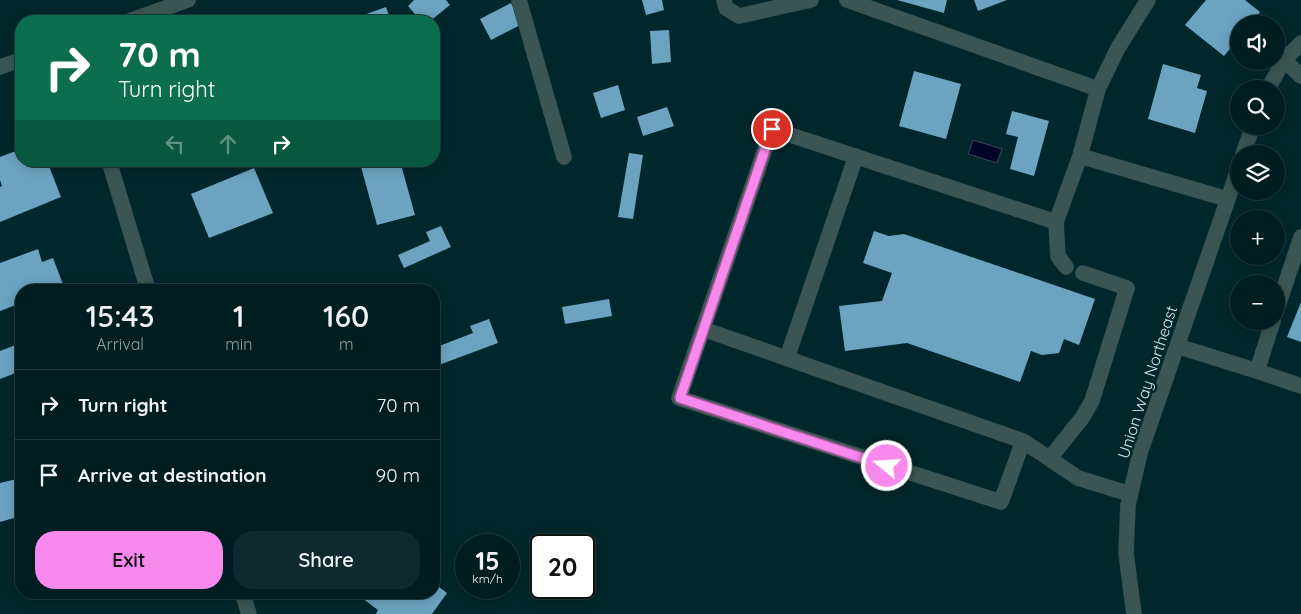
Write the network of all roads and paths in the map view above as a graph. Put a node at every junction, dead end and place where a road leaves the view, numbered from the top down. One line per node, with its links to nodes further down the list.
1 (188, 0): 7 (street)
2 (519, 0): 17 (street)
3 (724, 0): 4 (street)
4 (811, 0)
5 (847, 0): 14 (street)
6 (1148, 0): 14 (street)
7 (146, 15)
8 (1301, 43): 9 (street)
9 (1285, 59)
10 (1285, 61): 13 (street)
11 (15, 62): 12 (street)
12 (0, 67)
13 (1301, 76)
14 (1098, 89): 16 (street)
15 (856, 156): 21 (street); 27 (street); 30 (street)
16 (1080, 156): 20 (street); 21 (street)
17 (564, 157)
18 (112, 167): 25 (street)
19 (1230, 191): 20 (street, Union Way Northeast)
20 (1227, 199): 29 (street, Union Way Northeast)
21 (1056, 222): 23 (street)
22 (1301, 237): 26 (street)
23 (1066, 267)
24 (1083, 273): 34 (street)
25 (146, 284)
26 (1285, 285)
27 (703, 329): 30 (street); 33 (street)
28 (1270, 330): 31 (street)
29 (1177, 346): 31 (street); 35 (street, Union Way Northeast)
30 (787, 358): 33 (street)
31 (1257, 371): 32 (street)
32 (1301, 386)
33 (1023, 441): 34 (street)
34 (1050, 458): 35 (street)
35 (1130, 494): 38 (street, Union Way Northeast)
36 (244, 599): 37 (street)
37 (249, 614)
38 (1134, 614)

